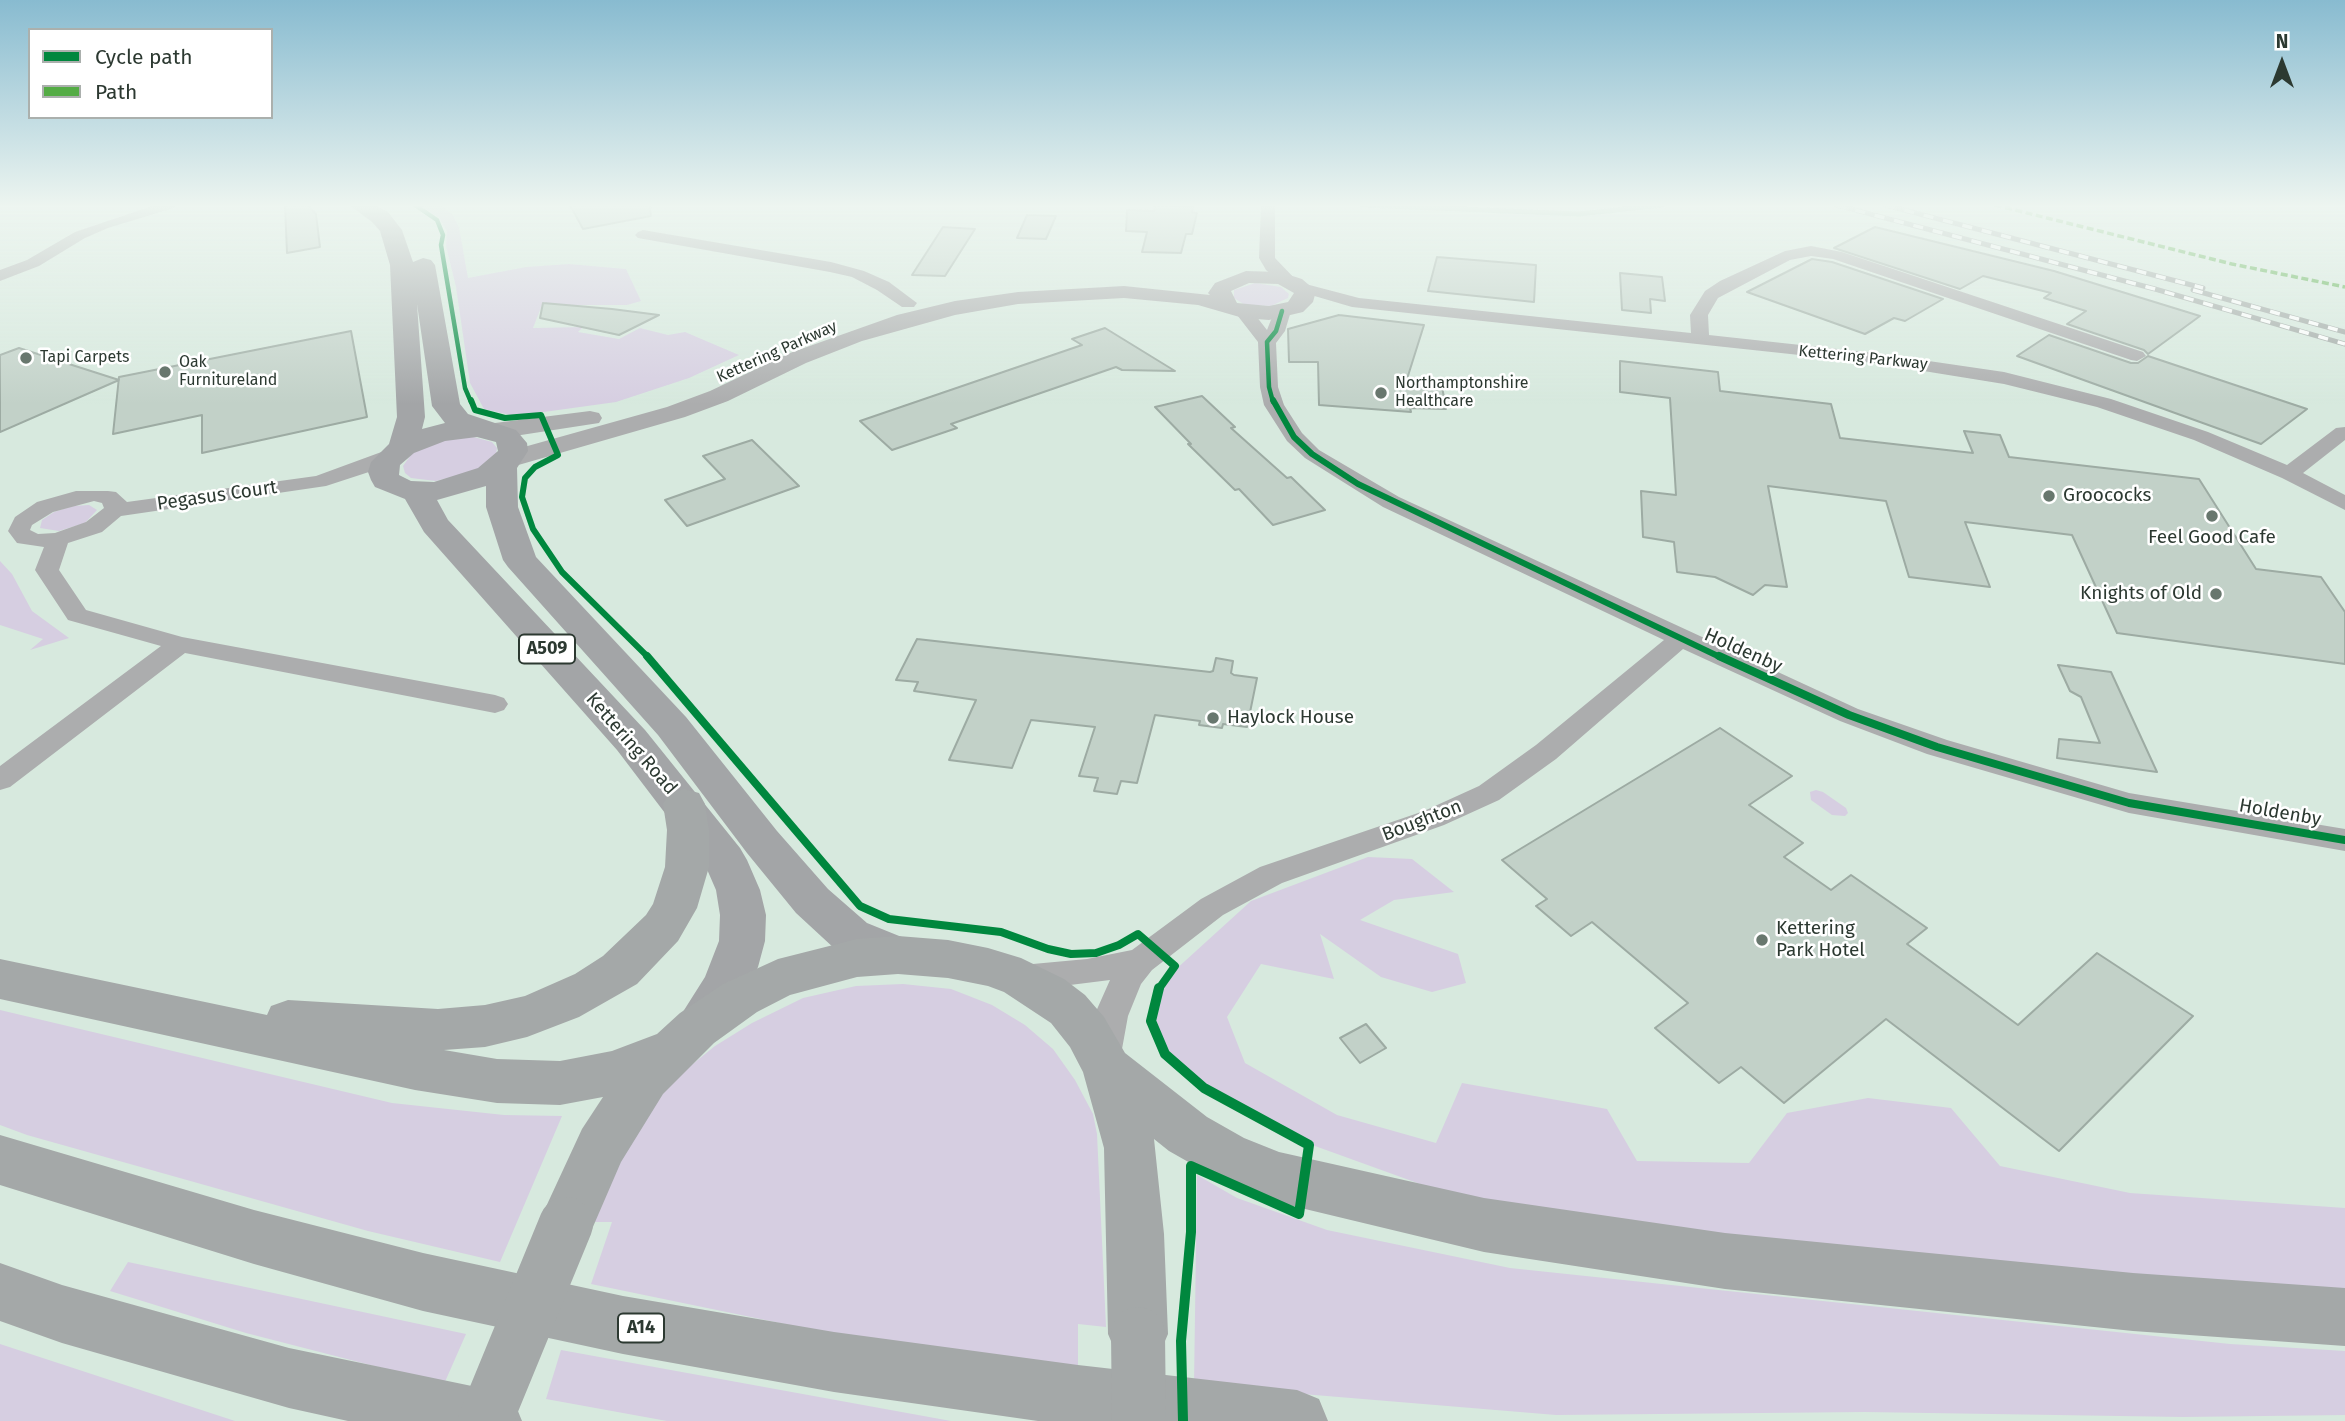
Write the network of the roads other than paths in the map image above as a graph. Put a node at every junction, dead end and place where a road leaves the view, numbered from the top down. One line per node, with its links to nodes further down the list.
1 (402, 271): 17 (main road)
2 (424, 271): 16 (main road)
3 (844, 271): 10 (street)
4 (1248, 271): 8 (street)
5 (1275, 271): 9 (street)
6 (1754, 271): 12 (street)
7 (1885, 271): 14 (street)
8 (1237, 279): 9 (street, Kettering Parkway); 10 (street, Kettering Parkway); 11 (street)
9 (1292, 296): 11 (street); 12 (street, Kettering Parkway); 13 (street, Holdenby)
10 (908, 303): 16 (street, Kettering Parkway)
11 (1236, 308): 13 (street); 16 (street)
12 (1700, 340): 18 (street, Kettering Parkway)
13 (1267, 342): 24 (street, Holdenby)
14 (2137, 356)
15 (2343, 432): 18 (street)
16 (496, 447): 17 (main road); 20 (main road); 30 (main road, Kettering Road / A509)
17 (399, 450): 19 (street, Pegasus Court); 20 (main road, Kettering Road)
18 (2289, 474): 21 (street, Kettering Parkway)
19 (319, 482): 20 (street, Pegasus Court); 22 (street, Pegasus Court)
20 (406, 489): 28 (main road, Kettering Road / A509)
21 (2345, 504)
22 (115, 510): 23 (street); 23 (street)
23 (58, 539): 25 (street)
24 (1679, 639): 29 (street, Holdenby); 31 (street, Boughton)
25 (180, 644): 26 (street); 27 (street)
26 (495, 704)
27 (0, 780)
28 (684, 804): 34 (highway); 35 (main road, Kettering Road / A509)
29 (2345, 840)
30 (898, 955): 32 (highway); 35 (highway)
31 (1141, 961): 32 (street, Boughton); 36 (street, Boughton)
32 (1021, 978): 36 (highway)
33 (0, 979): 34 (highway)
34 (150, 1012): 35 (highway)
35 (683, 1039): 40 (highway, bridge)
36 (1105, 1064): 39 (highway); 42 (highway, bridge)
37 (0, 1160): 43 (highway, A14)
38 (0, 1292): 41 (highway)
39 (2345, 1317)
40 (485, 1421)
41 (491, 1421)
42 (1139, 1421)
43 (1297, 1421)

